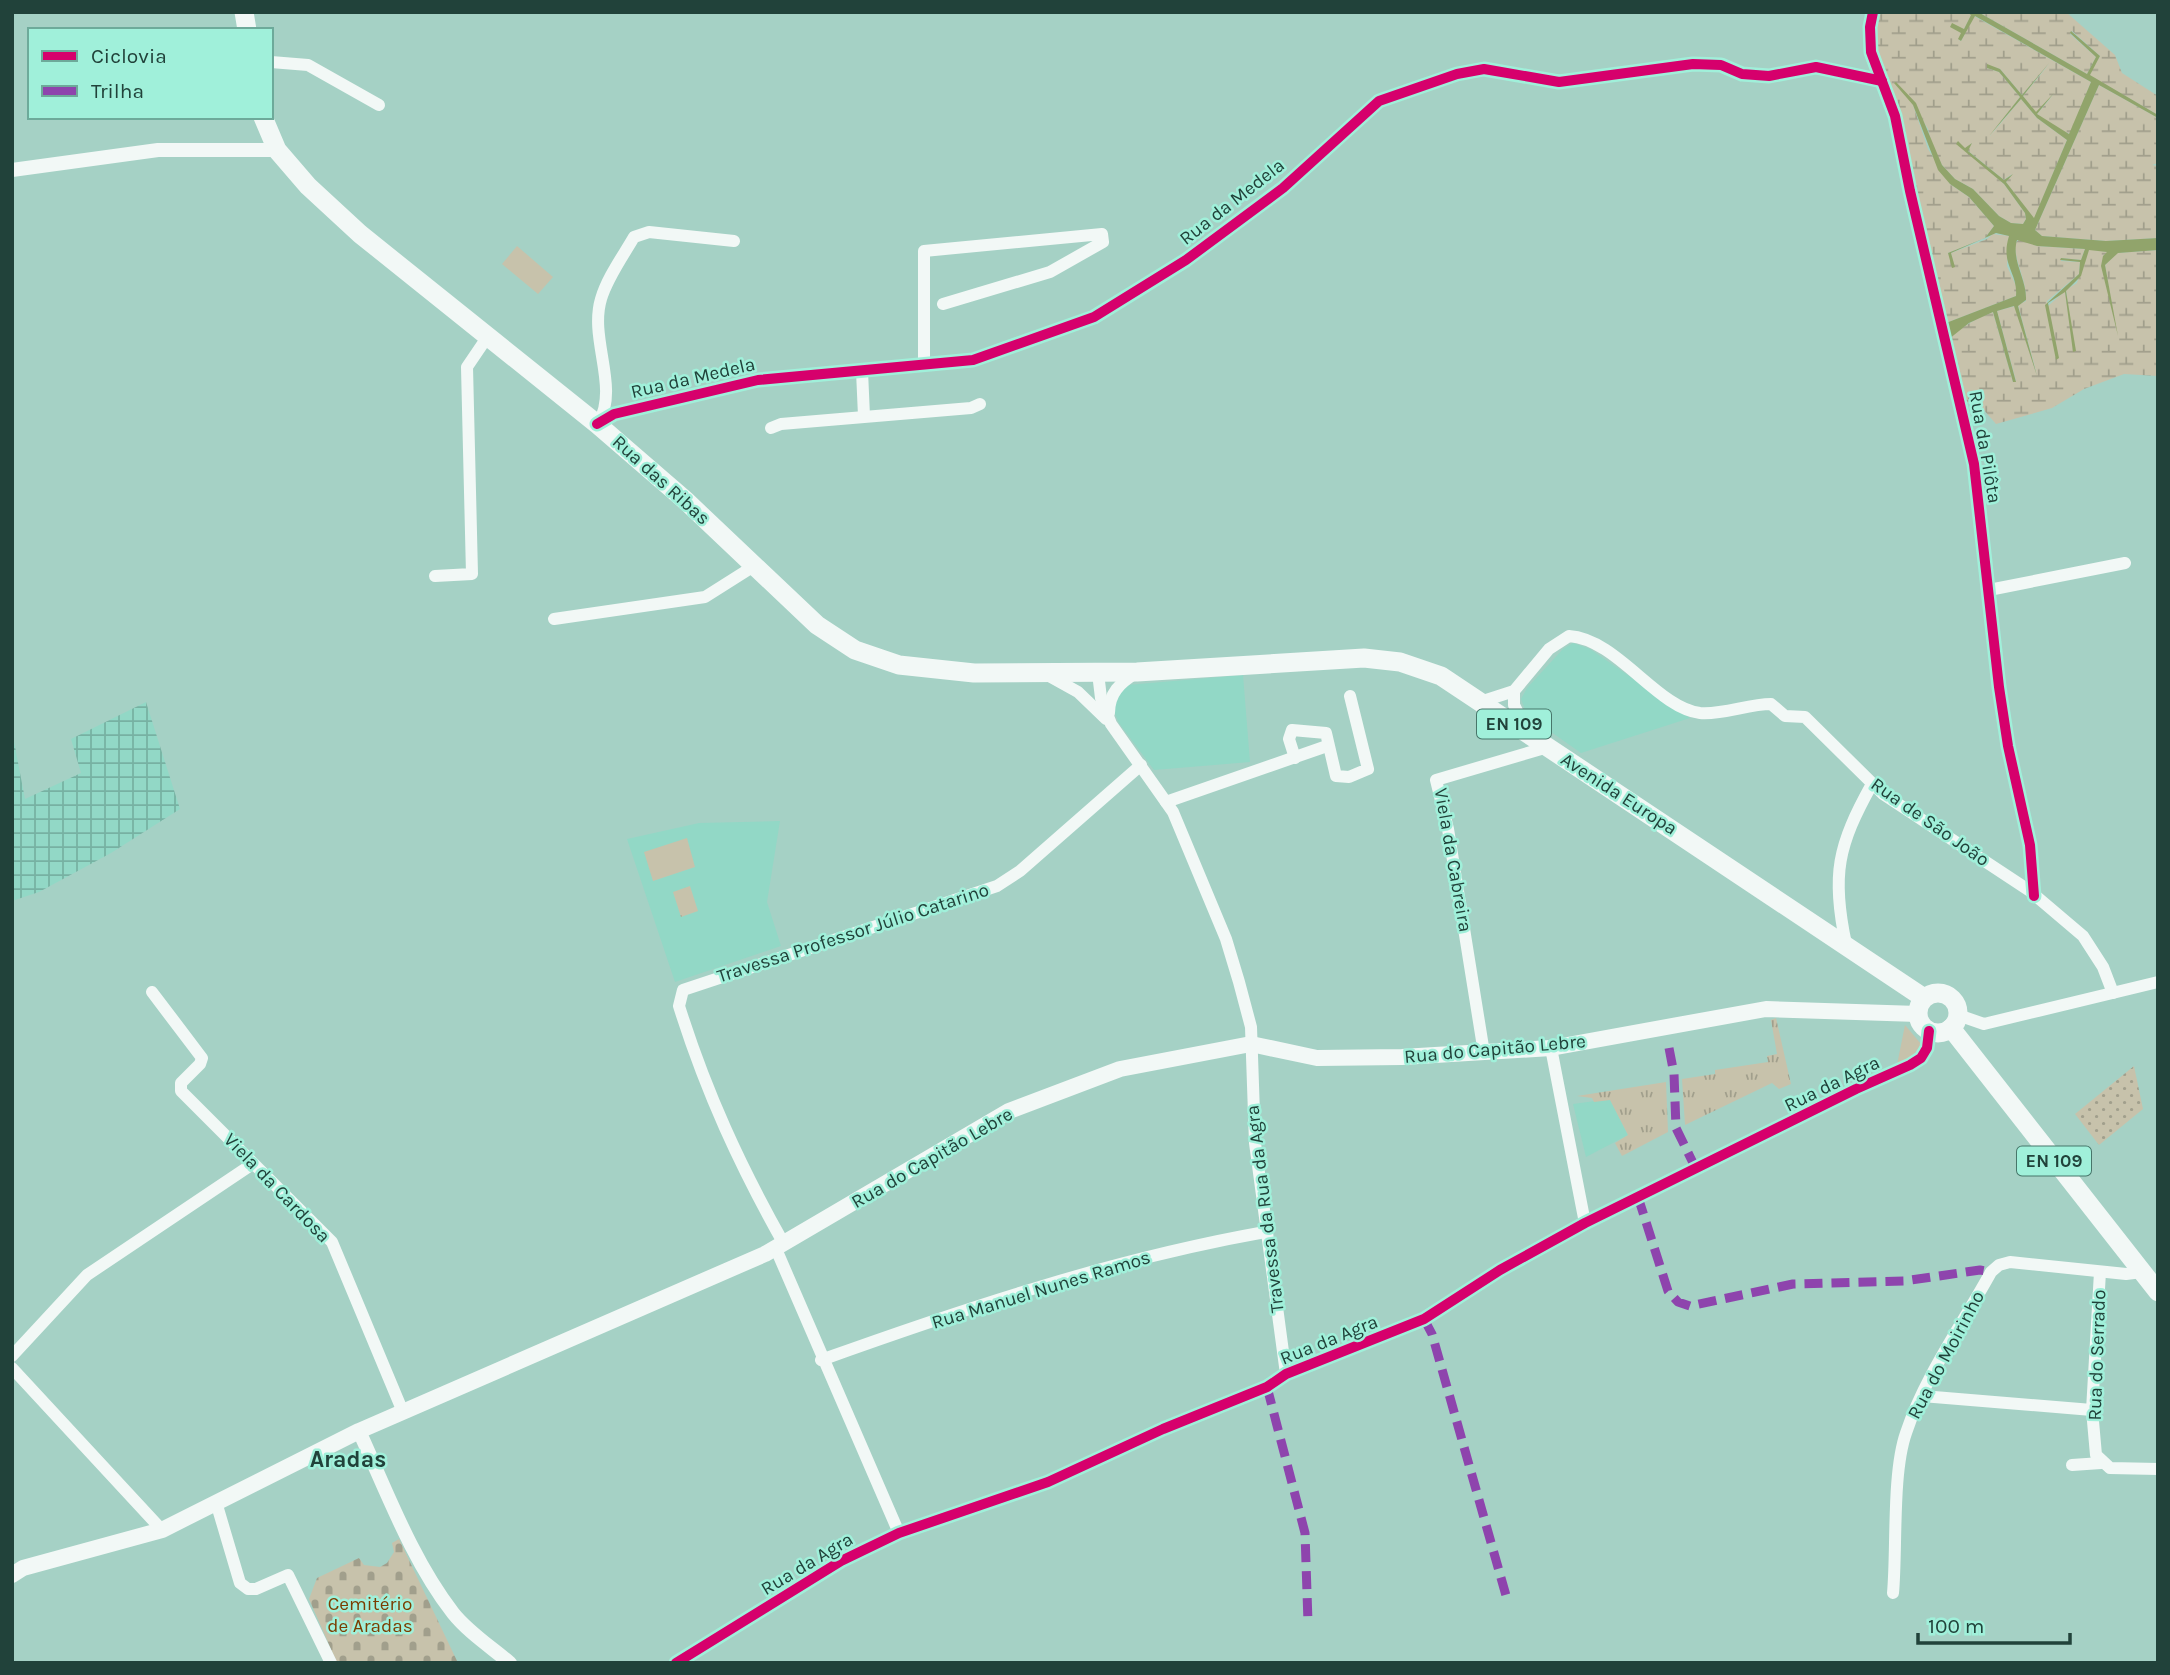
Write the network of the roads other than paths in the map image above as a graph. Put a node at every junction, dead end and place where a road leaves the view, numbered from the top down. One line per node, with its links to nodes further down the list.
1 (1873, 12): 3 (street, Rua da Pilôta)
2 (273, 62): 4 (street)
3 (1882, 81): 13 (street, Rua da Medela); 22 (street, Rua da Pilôta)
4 (379, 105)
5 (264, 119): 6 (main road, EN 109)
6 (277, 150): 7 (street); 12 (main road, Rua das Ribas / EN 109)
7 (12, 170)
8 (1059, 238): 10 (street); 10 (street); 13 (street)
9 (734, 241): 17 (street)
10 (1069, 262): 11 (street)
11 (943, 304)
12 (488, 336): 17 (main road, Rua das Ribas / EN 109); 21 (street)
13 (924, 362): 14 (street, Rua da Medela)
14 (862, 371): 16 (street); 17 (street, Rua da Medela)
15 (980, 404): 16 (street)
16 (864, 416): 18 (street)
17 (597, 424): 20 (main road, Rua das Ribas / EN 109)
18 (771, 428)
19 (2125, 563): 22 (street)
20 (754, 566): 23 (street); 24 (main road, Rua das Ribas / EN 109)
21 (435, 576)
22 (1989, 590): 39 (street, Rua da Pilôta)
23 (554, 619)
24 (1037, 673): 25 (main road, Avenida Europa / EN 109); 29 (street)
25 (1098, 673): 26 (main road, Avenida Europa / EN 109); 29 (street); 31 (street)
26 (1137, 673): 30 (main road, Avenida Europa / EN 109); 31 (street)
27 (1514, 691): 30 (street); 32 (street); 37 (street, Rua de São João)
28 (1350, 696): 33 (street)
29 (1090, 702): 31 (street)
30 (1480, 702): 32 (main road, Avenida Europa / EN 109)
31 (1111, 724): 36 (street, Travessa da Rua da Agra)
32 (1530, 735): 34 (main road, Avenida Europa / EN 109)
33 (1327, 746): 35 (street); 35 (street)
34 (1548, 747): 40 (main road, Avenida Europa / EN 109); 49 (street, Viela da Cabreira)
35 (1295, 758): 38 (street)
36 (1141, 765): 38 (street, Travessa da Rua da Agra); 53 (street, Travessa Professor Júlio Catarino)
37 (1872, 784): 39 (street, Rua de São João); 40 (street)
38 (1167, 802): 47 (street, Travessa da Rua da Agra)
39 (2034, 896): 43 (street, Rua de São João)
40 (1846, 944): 44 (main road, Avenida Europa / EN 109)
41 (2158, 982): 43 (street)
42 (152, 992): 50 (street, Viela da Cardosa)
43 (2113, 993): 45 (street)
44 (1921, 1006): 45 (main road, Avenida Europa / EN 109); 46 (main road, Avenida Europa / EN 109); 48 (main road, Rua do Capitão Lebre)
45 (1955, 1022): 46 (main road); 55 (main road, Avenida Europa / EN 109)
46 (1929, 1031): 51 (street, Rua da Agra)
47 (1251, 1044): 49 (main road, Rua do Capitão Lebre); 52 (street, Travessa da Rua da Agra); 53 (main road, Rua do Capitão Lebre)
48 (1552, 1048): 49 (main road, Rua do Capitão Lebre); 51 (street)
49 (1484, 1053)
50 (251, 1165): 57 (street); 63 (street, Viela da Cardosa)
51 (1585, 1223): 60 (street, Rua da Agra)
52 (1265, 1232): 58 (street, Rua Manuel Nunes Ramos); 60 (street, Travessa da Rua da Agra)
53 (780, 1247): 58 (street); 63 (main road, Rua do Capitão Lebre)
54 (2100, 1272): 55 (street, Rua do Moirinho); 61 (street, Rua do Moirinho); 62 (street, Rua do Serrado)
55 (2142, 1272): 56 (main road, Avenida Europa / EN 109)
56 (2158, 1292)
57 (12, 1356)
58 (821, 1360): 70 (street)
59 (12, 1368): 69 (street)
60 (1286, 1374): 70 (street, Rua da Agra)
61 (1922, 1396): 62 (street); 72 (street, Rua do Moirinho)
62 (2092, 1410): 65 (street, Rua do Serrado)
63 (403, 1412): 64 (main road, Rua do Capitão Lebre)
64 (359, 1431): 68 (main road, Rua do Capitão Lebre); 74 (street)
65 (2101, 1463): 66 (street); 67 (street)
66 (2072, 1465)
67 (2158, 1469)
68 (216, 1502): 69 (main road, Rua do Capitão Lebre); 73 (street)
69 (162, 1530): 71 (main road, Rua do Capitão Lebre)
70 (898, 1533): 75 (street, Rua da Agra)
71 (12, 1575)
72 (1893, 1593)
73 (331, 1663)
74 (510, 1663)
75 (676, 1663)

